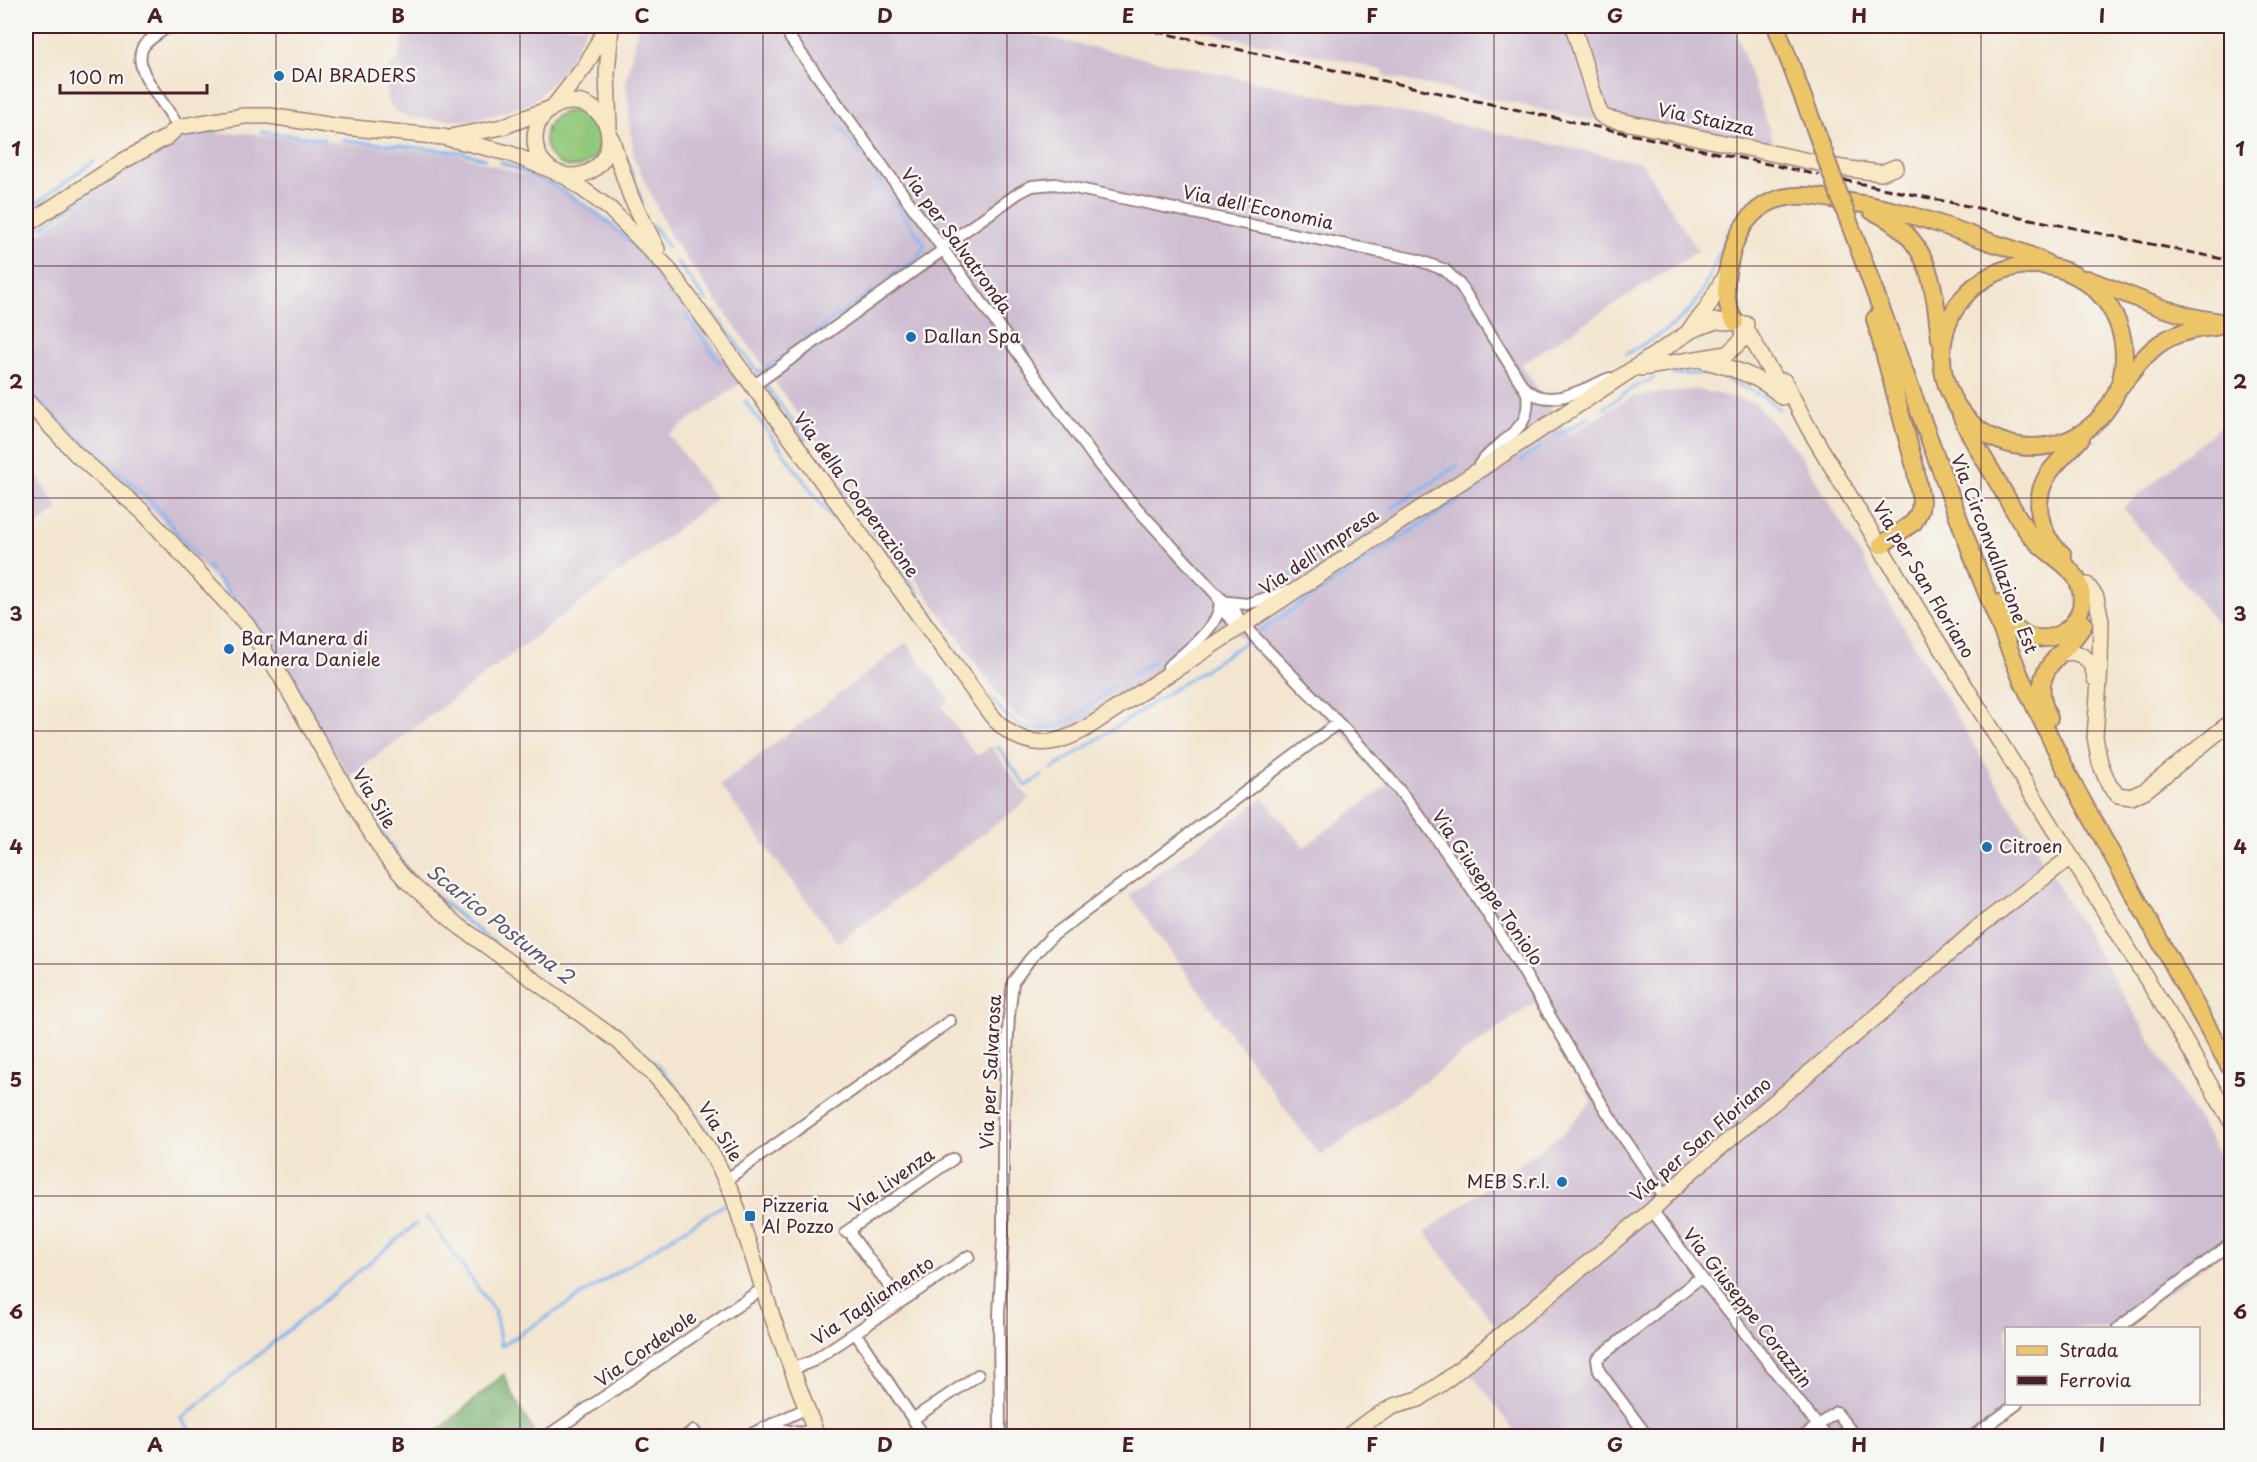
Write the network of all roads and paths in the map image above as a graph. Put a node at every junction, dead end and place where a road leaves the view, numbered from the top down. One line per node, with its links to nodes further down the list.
1 (169, 26): 7 (street)
2 (609, 26): 6 (street); 8 (street)
3 (1573, 26): 10 (street, Via Staizza)
4 (1776, 26): 14 (main road, Via Circonvallazione Est, bridge)
5 (790, 38): 15 (street, Via per Salvatronda)
6 (553, 107): 8 (street); 9 (street, Via della Cooperazione); 11 (street)
7 (178, 127): 9 (street, Via della Cooperazione); 13 (street, Via della Cooperazione)
8 (609, 132): 11 (street); 16 (street, Via della Cooperazione)
9 (443, 137): 11 (street, Via della Cooperazione)
10 (1896, 167)
11 (559, 173): 16 (street, Via della Cooperazione)
12 (1850, 202): 17 (main road); 18 (main road); 22 (main road)
13 (26, 225)
14 (1852, 228): 34 (main road, Via Circonvallazione Est); 35 (main road)
15 (942, 249): 25 (street, Via dell'Economia); 26 (street, Via dell'Economia); 38 (street, Via per Salvatronda)
16 (667, 267): 25 (street, Via della Cooperazione)
17 (1728, 270): 20 (main road); 21 (street, Via dell'Impresa)
18 (2062, 270): 19 (main road); 22 (main road); 27 (main road)
19 (2232, 325): 27 (main road)
20 (1743, 327): 21 (street, Via dell'Impresa); 23 (street, Via dell'Impresa); 29 (street, Via per San Floriano)
21 (1686, 333): 24 (street, Via dell'Impresa)
22 (1942, 353): 30 (main road)
23 (1695, 359): 24 (street, Via dell'Impresa); 29 (street)
24 (1631, 371): 26 (street); 33 (street, Via dell'Impresa)
25 (753, 386): 45 (street, Via della Cooperazione)
26 (1524, 387): 33 (street)
27 (2117, 390): 32 (main road)
28 (26, 400): 52 (street, Via Sile)
29 (1790, 400): 31 (street, Via per San Floriano); 31 (street)
30 (1957, 402): 32 (main road); 34 (main road)
31 (1808, 427): 35 (street, Via per San Floriano)
32 (2090, 428): 36 (main road)
33 (1472, 474): 37 (street, Via dell'Impresa)
34 (1959, 519): 46 (main road, Via Circonvallazione Est)
35 (1881, 545): 47 (street, Via per San Floriano)
36 (2087, 585): 40 (main road); 42 (street)
37 (1300, 588): 38 (street); 39 (street, Via dell'Impresa)
38 (1222, 600): 39 (street, Via per Salvatronda); 41 (street)
39 (1243, 626): 41 (street, Via dell'Impresa); 44 (street, Via Giuseppe Toniolo)
40 (2057, 655): 42 (street); 46 (main road)
41 (1155, 683): 45 (street, Via dell'Impresa)
42 (2097, 697): 43 (street)
43 (2232, 721)
44 (1338, 723): 53 (street, Via Giuseppe Toniolo); 75 (street, Via per Salvarosa)
45 (1020, 738)
46 (2077, 791): 49 (main road, Via Circonvallazione Est)
47 (2071, 857): 50 (street, Via per San Floriano); 53 (street, Via per San Floriano)
48 (950, 1021): 52 (street, Via Sile)
49 (2232, 1071)
50 (2232, 1124)
51 (953, 1159): 59 (street, Via Livenza)
52 (726, 1180): 58 (street, Via Sile)
53 (1665, 1197): 54 (street, Via per San Floriano)
54 (1652, 1210): 57 (street, Via Giuseppe Corazzin); 76 (street, Via per San Floriano)
55 (2232, 1243): 60 (street)
56 (969, 1256): 59 (street, Via Tagliamento)
57 (1701, 1277): 67 (street, Via Giuseppe Corazzin); 77 (street)
58 (764, 1290): 62 (street, Via Sile); 70 (street, Via Cordevole)
59 (897, 1305): 61 (street, Via Tagliamento)
60 (2121, 1327)
61 (856, 1334): 62 (street, Via Tagliamento); 66 (street)
62 (792, 1369): 65 (street, Via Sile)
63 (978, 1375): 66 (street)
64 (2016, 1405): 81 (street)
65 (807, 1408): 68 (street); 69 (street, Via Sile)
66 (913, 1419): 74 (street)
67 (1818, 1426): 78 (street); 79 (street, Via Giuseppe Corazzin); 80 (street)
68 (768, 1427): 69 (street); 73 (street)
69 (816, 1433)
70 (547, 1437)
71 (685, 1437): 72 (street)
72 (698, 1437)
73 (747, 1437)
74 (924, 1437)
75 (1000, 1437)
76 (1347, 1437)
77 (1647, 1437)
78 (1804, 1437)
79 (1826, 1437)
80 (1855, 1437)
81 (1973, 1437)

